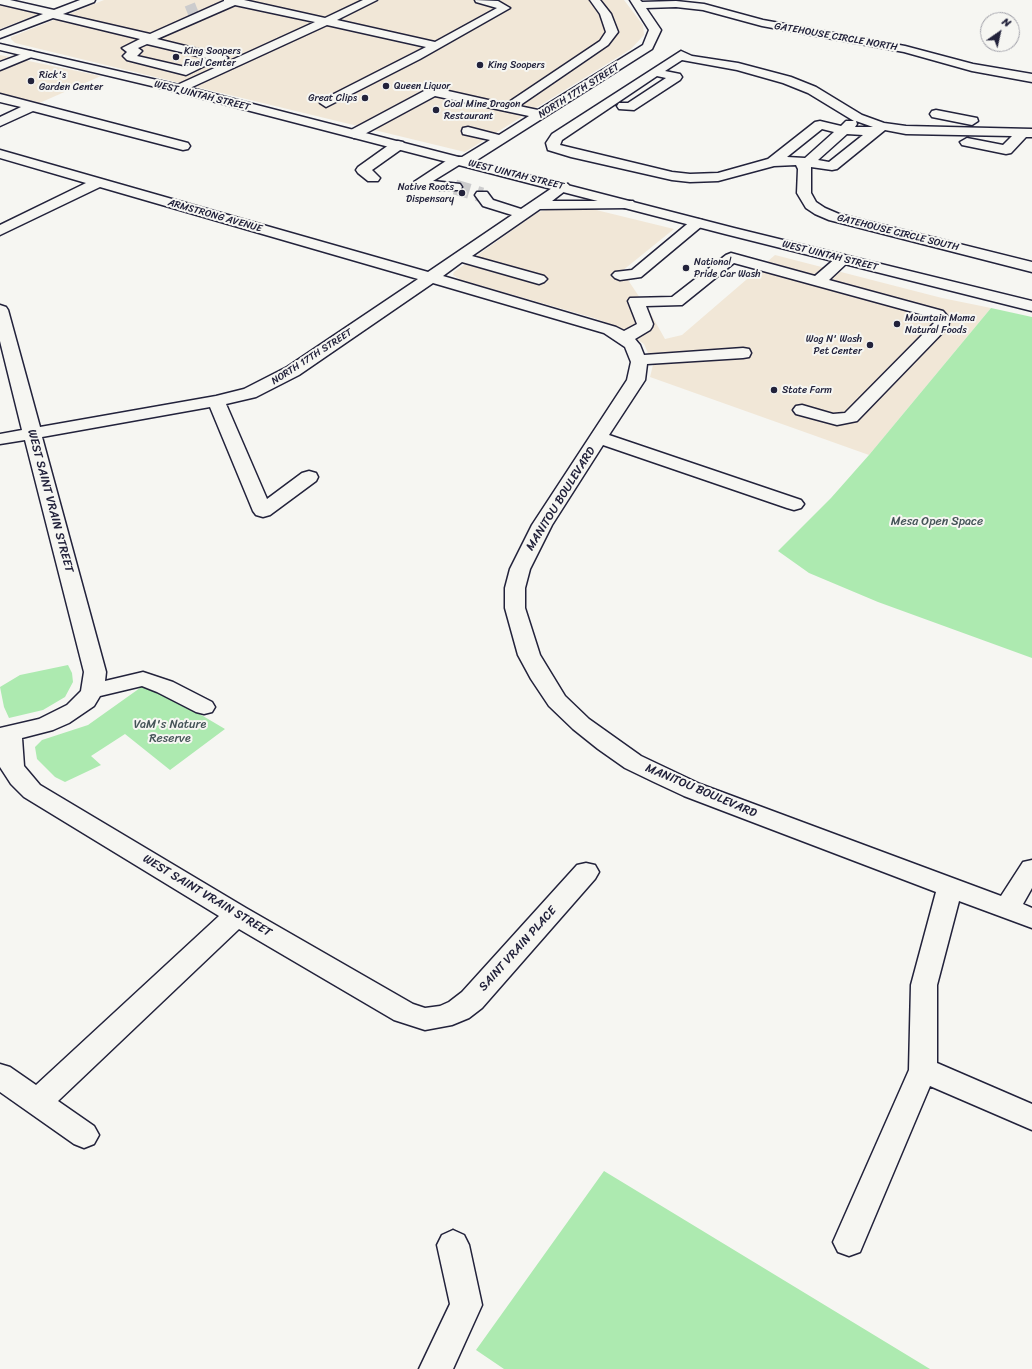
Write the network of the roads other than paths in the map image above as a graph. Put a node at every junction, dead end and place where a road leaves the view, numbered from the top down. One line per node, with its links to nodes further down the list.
1 (90, 0): 11 (street)
2 (214, 0): 12 (street)
3 (372, 0): 13 (street)
4 (480, 0): 16 (street)
5 (595, 0): 32 (street)
6 (0, 1): 9 (street)
7 (232, 1): 12 (street); 13 (street)
8 (637, 2): 18 (street); 26 (street, GATEHOUSE CIRCLE NORTH)
9 (21, 6): 10 (street); 11 (street)
10 (0, 14)
11 (53, 14): 14 (street); 15 (street)
12 (189, 14): 15 (street); 15 (street)
13 (328, 21): 16 (street); 23 (street)
14 (0, 35)
15 (144, 37): 22 (street); 22 (street)
16 (435, 45): 29 (street)
17 (0, 47): 20 (street, WEST UINTAH STREET)
18 (658, 49): 21 (street); 34 (street, NORTH 17TH STREET)
19 (229, 52): 22 (street)
20 (30, 54): 24 (street); 27 (street, WEST UINTAH STREET)
21 (681, 55): 25 (street); 35 (street)
22 (217, 57): 23 (street)
23 (239, 62): 27 (street)
24 (0, 66)
25 (655, 72): 30 (street); 30 (street)
26 (1032, 78)
27 (179, 89): 43 (street, WEST UINTAH STREET)
28 (0, 98): 31 (street)
29 (326, 103)
30 (608, 104): 50 (street)
31 (33, 106): 36 (street); 46 (street)
32 (508, 108): 34 (street); 43 (street)
33 (936, 114): 41 (street)
34 (541, 115): 44 (street, NORTH 17TH STREET)
35 (858, 118): 37 (street); 38 (street)
36 (0, 122)
37 (879, 129): 38 (street); 39 (street); 49 (street)
38 (843, 130): 49 (street); 50 (street)
39 (928, 130): 41 (street); 42 (street)
40 (468, 131): 44 (street)
41 (1004, 132): 42 (street)
42 (1027, 133)
43 (354, 134): 45 (street, WEST UINTAH STREET)
44 (501, 139): 48 (street, NORTH 17TH STREET)
45 (398, 145): 48 (street, WEST UINTAH STREET); 51 (street)
46 (183, 146)
47 (0, 154): 52 (street, ARMSTRONG AVENUE)
48 (460, 161): 53 (street, NORTH 17TH STREET); 54 (street, WEST UINTAH STREET)
49 (804, 161): 50 (street); 62 (street, GATEHOUSE CIRCLE SOUTH)
50 (773, 162)
51 (373, 178)
52 (97, 183): 60 (street); 67 (street, ARMSTRONG AVENUE)
53 (455, 187)
54 (563, 187): 56 (street, WEST UINTAH STREET); 57 (street, NORTH 17TH STREET)
55 (470, 202): 58 (street)
56 (628, 204): 57 (street); 59 (street, WEST UINTAH STREET)
57 (536, 205): 58 (street, NORTH 17TH STREET)
58 (522, 214): 63 (street, NORTH 17TH STREET)
59 (697, 223): 64 (street, WEST UINTAH STREET); 66 (street)
60 (0, 230)
61 (998, 244): 62 (street)
62 (988, 256): 65 (street, GATEHOUSE CIRCLE SOUTH)
63 (460, 257): 67 (street, NORTH 17TH STREET); 68 (street)
64 (842, 260): 69 (street); 70 (street, WEST UINTAH STREET)
65 (1032, 267)
66 (620, 275)
67 (431, 277): 72 (street); 75 (street, NORTH 17TH STREET)
68 (539, 279)
69 (818, 282): 72 (street); 76 (street)
70 (1032, 306)
71 (0, 310): 77 (street, WEST SAINT VRAIN STREET)
72 (624, 338): 74 (street)
73 (743, 353): 74 (street)
74 (638, 360): 78 (street, MANITOU BOULEVARD)
75 (216, 401): 77 (street, NORTH 17TH STREET); 80 (street)
76 (802, 410)
77 (32, 433): 79 (street, NORTH 17TH STREET); 82 (street, WEST SAINT VRAIN STREET)
78 (599, 438): 81 (street); 87 (street, MANITOU BOULEVARD)
79 (0, 439)
80 (309, 477)
81 (794, 504)
82 (92, 691): 83 (street); 84 (street)
83 (204, 707)
84 (5, 735): 89 (street, WEST SAINT VRAIN STREET)
85 (1032, 869): 88 (street)
86 (586, 872): 91 (street, SAINT VRAIN PLACE)
87 (950, 887): 88 (street, MANITOU BOULEVARD); 92 (street)
88 (1007, 908): 90 (street, MANITOU BOULEVARD)
89 (237, 915): 91 (street, WEST SAINT VRAIN STREET); 94 (street)
90 (1032, 918)
91 (442, 1017)
92 (923, 1070): 95 (street); 97 (street)
93 (0, 1076): 94 (street)
94 (37, 1102): 96 (street)
95 (1032, 1117)
96 (84, 1135)
97 (849, 1242)
98 (453, 1245): 99 (street)
99 (436, 1369)

